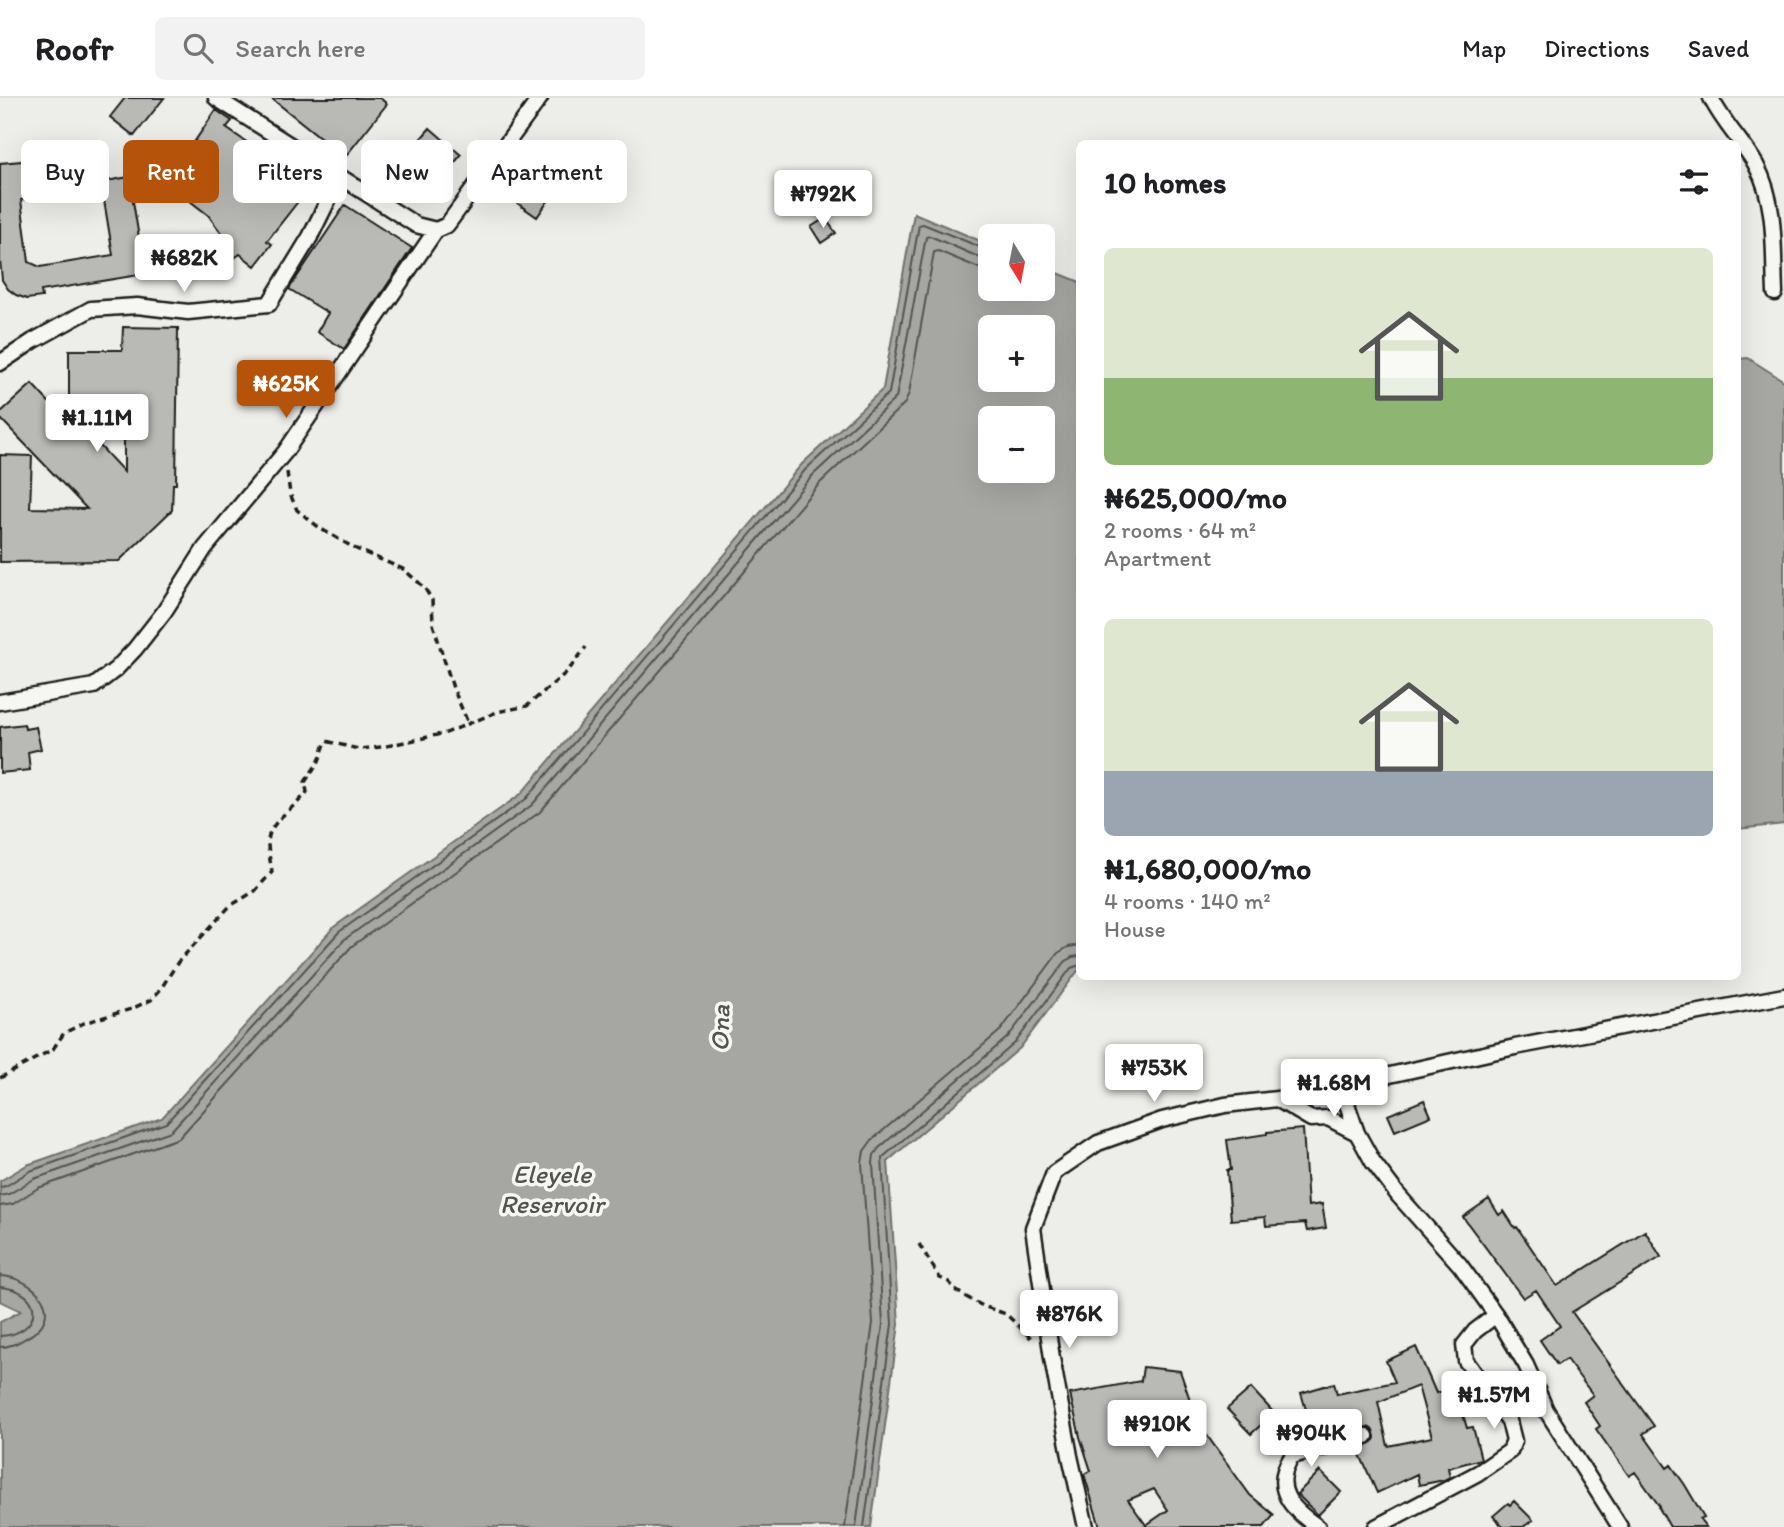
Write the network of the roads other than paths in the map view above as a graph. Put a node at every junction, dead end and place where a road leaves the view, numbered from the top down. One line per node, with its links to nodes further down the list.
1 (216, 98): 4 (street)
2 (540, 98): 9 (street)
3 (1711, 98): 5 (street)
4 (281, 140)
5 (1738, 140)
6 (1741, 144): 10 (street)
7 (347, 182): 9 (street)
8 (327, 203): 11 (street)
9 (436, 230): 12 (street)
10 (1775, 293)
11 (0, 363)
12 (0, 702)
13 (1784, 996): 14 (street)
14 (1354, 1083): 15 (street); 16 (street)
15 (1277, 1099): 16 (street); 19 (street)
16 (1357, 1133): 17 (street)
17 (1496, 1315): 21 (street); 22 (street)
18 (1366, 1436): 20 (street)
19 (1086, 1527)
20 (1318, 1527)
21 (1376, 1527)
22 (1620, 1527)

